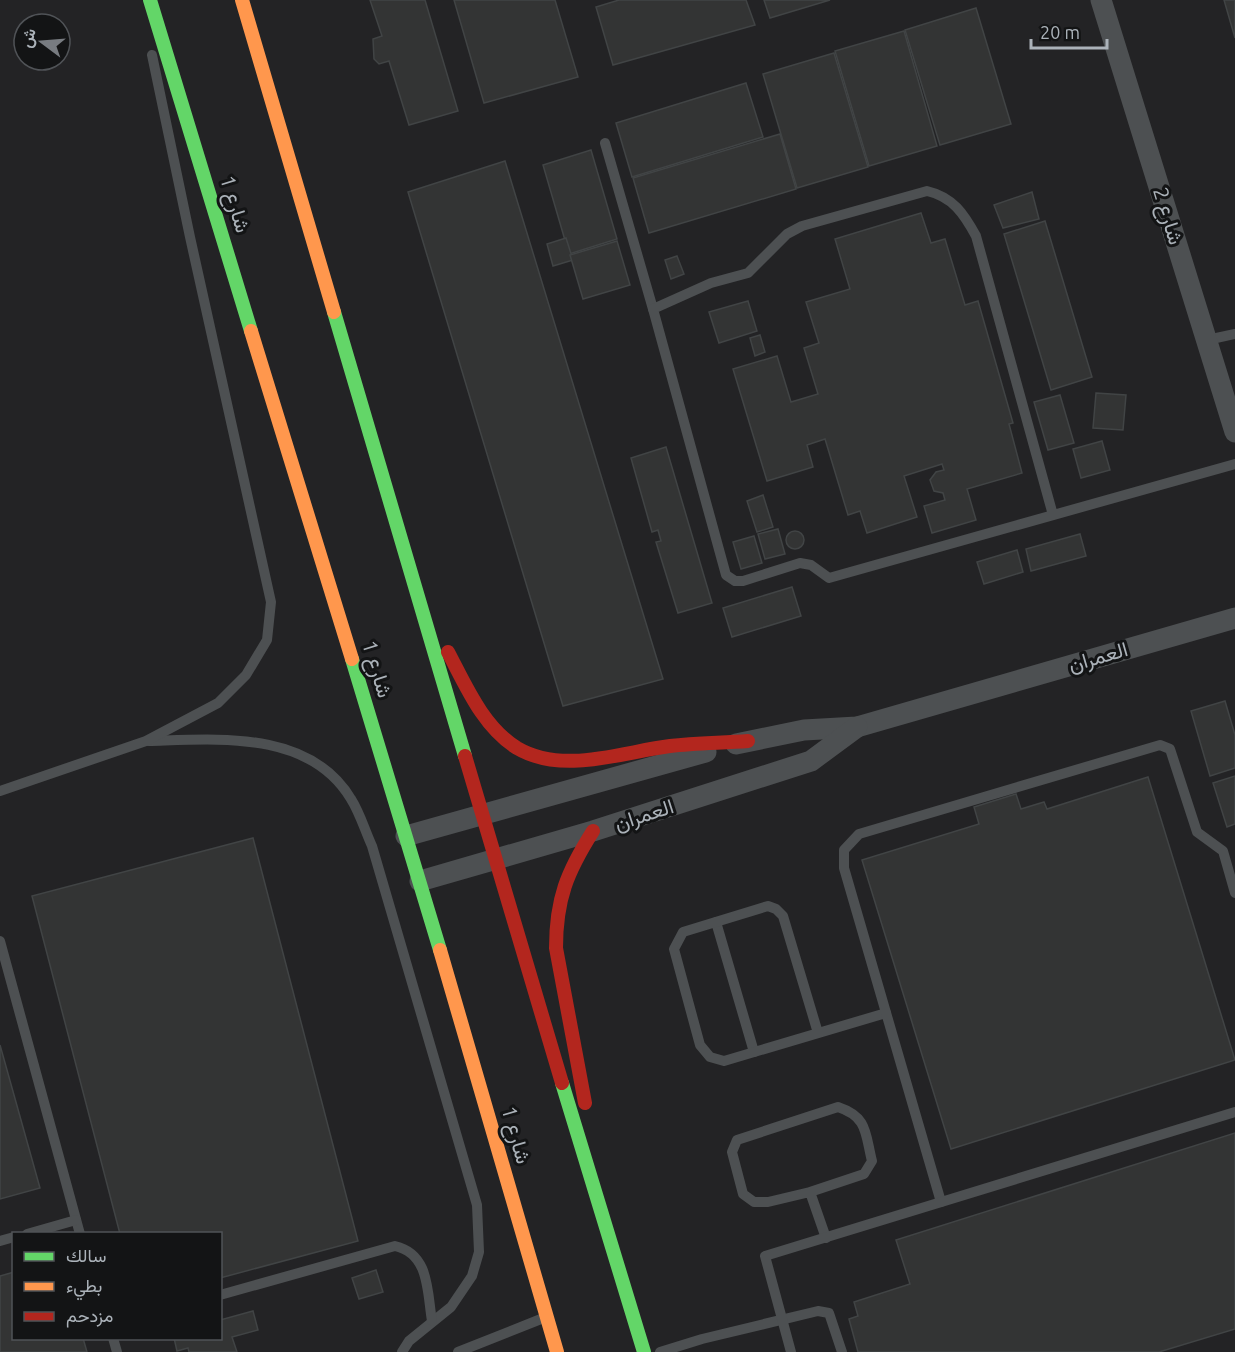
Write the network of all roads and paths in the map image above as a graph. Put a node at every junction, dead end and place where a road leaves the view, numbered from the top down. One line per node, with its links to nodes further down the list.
1 (141, 0): 15 (lane)
2 (150, 0): 20 (street, شارع 1)
3 (242, 0): 12 (street)
4 (1101, 0): 8 (street, شارع 2)
5 (605, 143): 6 (lane)
6 (653, 309): 11 (lane); 11 (lane)
7 (1235, 334): 8 (lane)
8 (1207, 340): 9 (street, شارع 2)
9 (1235, 432)
10 (1235, 465): 11 (lane)
11 (1053, 515)
12 (420, 600): 16 (street); 18 (street)
13 (1235, 618): 14 (street, العمران)
14 (857, 726): 16 (street, العمران); 19 (street, العمران)
15 (146, 741): 17 (lane); 40 (lane)
16 (748, 741): 18 (street, العمران)
17 (0, 791)
18 (483, 816): 20 (street, العمران); 21 (street)
19 (593, 831): 21 (street, العمران); 32 (street)
20 (406, 836): 22 (street, شارع 1)
21 (496, 859): 22 (street, العمران); 32 (street)
22 (420, 881): 38 (street, شارع 1)
23 (1235, 893): 26 (lane)
24 (716, 922): 27 (lane); 28 (lane); 28 (lane)
25 (0, 941): 33 (lane)
26 (886, 1013): 27 (lane); 31 (lane)
27 (818, 1033): 28 (lane)
28 (754, 1052)
29 (1235, 1112): 31 (lane)
30 (810, 1192): 30 (lane); 36 (lane)
31 (941, 1202): 36 (lane)
32 (598, 1204): 44 (street)
33 (76, 1220): 34 (lane); 35 (lane)
34 (31, 1232)
35 (80, 1232)
36 (826, 1238): 39 (lane)
37 (222, 1293): 40 (lane)
38 (546, 1317): 42 (lane); 43 (street, شارع 1)
39 (783, 1319): 45 (lane); 46 (lane); 47 (lane)
40 (432, 1321): 41 (lane)
41 (402, 1352)
42 (458, 1352)
43 (557, 1352)
44 (644, 1352)
45 (660, 1352)
46 (791, 1352)
47 (842, 1352)

